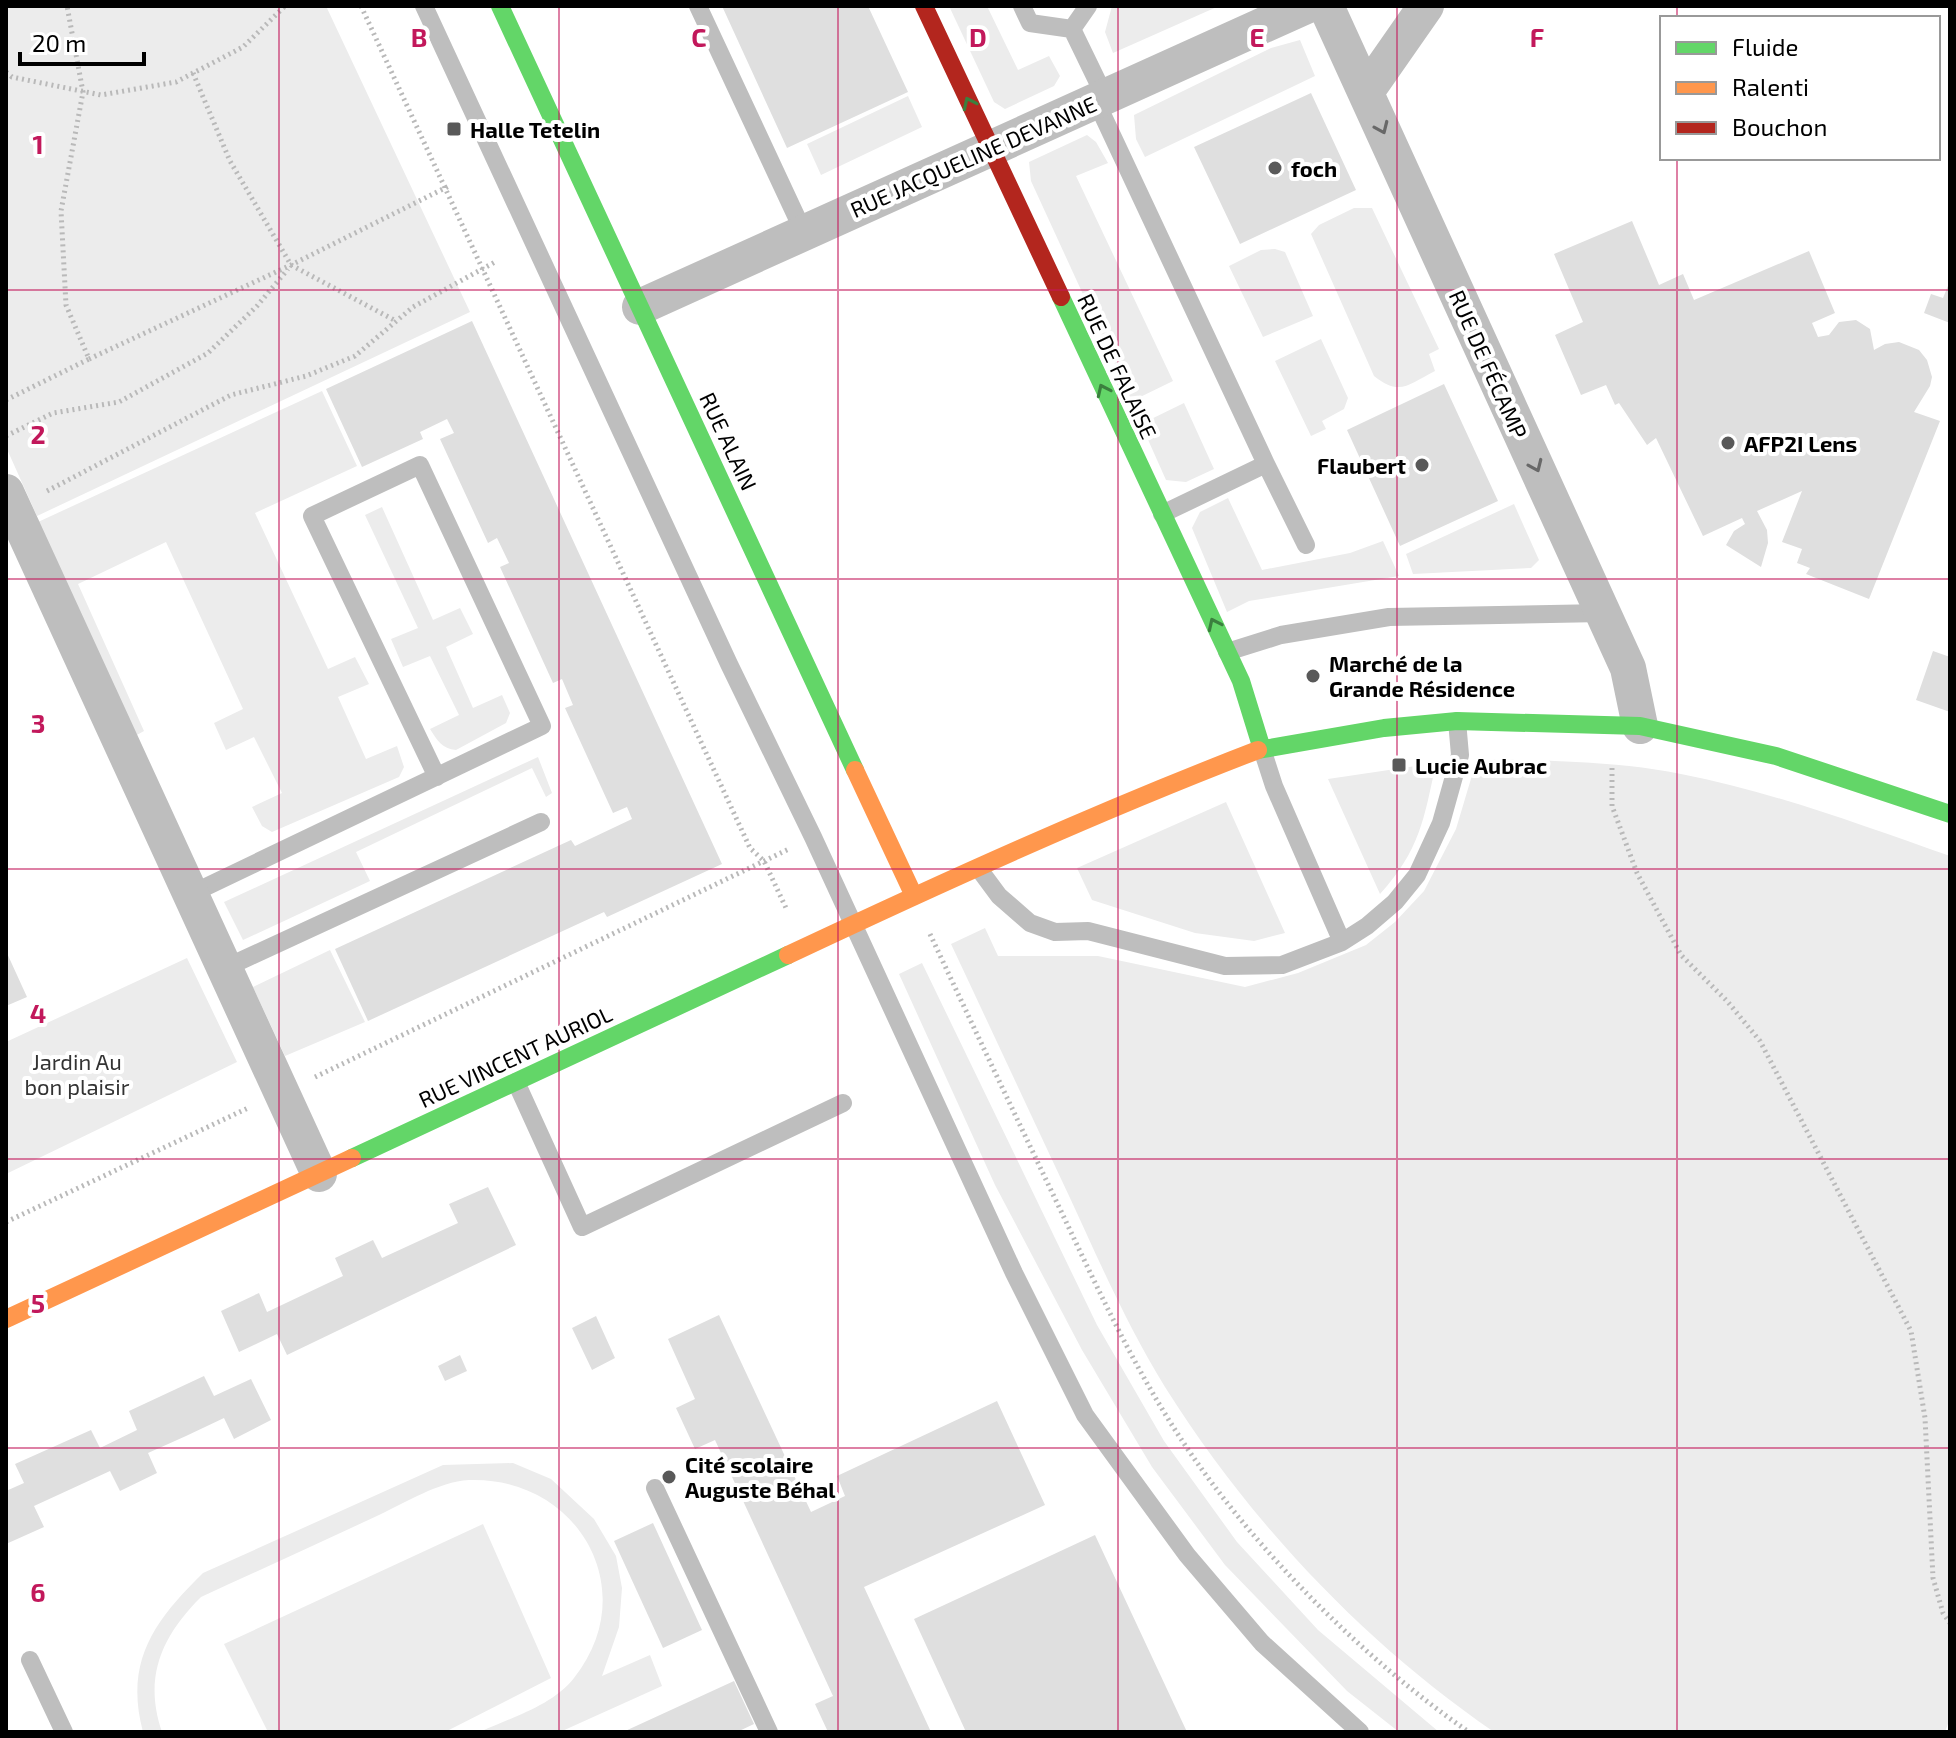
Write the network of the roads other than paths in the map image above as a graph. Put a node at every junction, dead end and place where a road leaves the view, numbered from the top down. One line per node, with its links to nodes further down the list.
1 (424, 6): 31 (lane)
2 (500, 6): 15 (street, RUE ALAIN)
3 (698, 6): 14 (lane)
4 (924, 6): 13 (street, RUE DE FALAISE, one-way to 4)
5 (1022, 6): 10 (lane)
6 (1088, 6): 10 (lane)
7 (1306, 6): 12 (street, RUE JACQUELINE DEVANNE)
8 (1326, 6): 11 (street, RUE DE FÉCAMP)
9 (1426, 6): 11 (street)
10 (1072, 29): 12 (lane)
11 (1366, 92): 20 (street, RUE DE FÉCAMP, one-way to 20)
12 (1101, 99): 13 (street, RUE JACQUELINE DEVANNE); 16 (lane)
13 (989, 149): 14 (street, RUE JACQUELINE DEVANNE); 18 (street, RUE DE FALAISE, one-way to 13)
14 (804, 233): 15 (street, RUE JACQUELINE DEVANNE)
15 (640, 307): 30 (street, RUE ALAIN)
16 (1266, 464): 18 (lane); 19 (lane)
17 (10, 500): 29 (street)
18 (1162, 514): 21 (street, RUE DE FALAISE, one-way to 18)
19 (1306, 545)
20 (1603, 613): 21 (lane); 23 (street, RUE DE FÉCAMP)
21 (1227, 652): 24 (street, RUE DE FALAISE)
22 (1457, 721): 23 (street, RUE VINCENT AURIOL); 24 (street, RUE VINCENT AURIOL); 32 (lane)
23 (1626, 725): 26 (street, RUE VINCENT AURIOL)
24 (1262, 749): 28 (street, RUE VINCENT AURIOL); 32 (lane)
25 (437, 777): 25 (lane); 29 (lane)
26 (1950, 814)
27 (541, 822): 33 (lane)
28 (979, 869): 30 (street, RUE VINCENT AURIOL); 32 (lane)
29 (191, 894): 33 (street)
30 (914, 896): 31 (street, RUE VINCENT AURIOL)
31 (852, 926): 34 (street, RUE VINCENT AURIOL); 42 (lane)
32 (1342, 942)
33 (225, 968): 36 (street)
34 (516, 1082): 35 (lane); 36 (street, RUE VINCENT AURIOL)
35 (843, 1103)
36 (319, 1174): 37 (street, RUE VINCENT AURIOL)
37 (6, 1319)
38 (655, 1488): 41 (lane)
39 (30, 1660): 40 (lane)
40 (64, 1732)
41 (769, 1732)
42 (1360, 1732)

